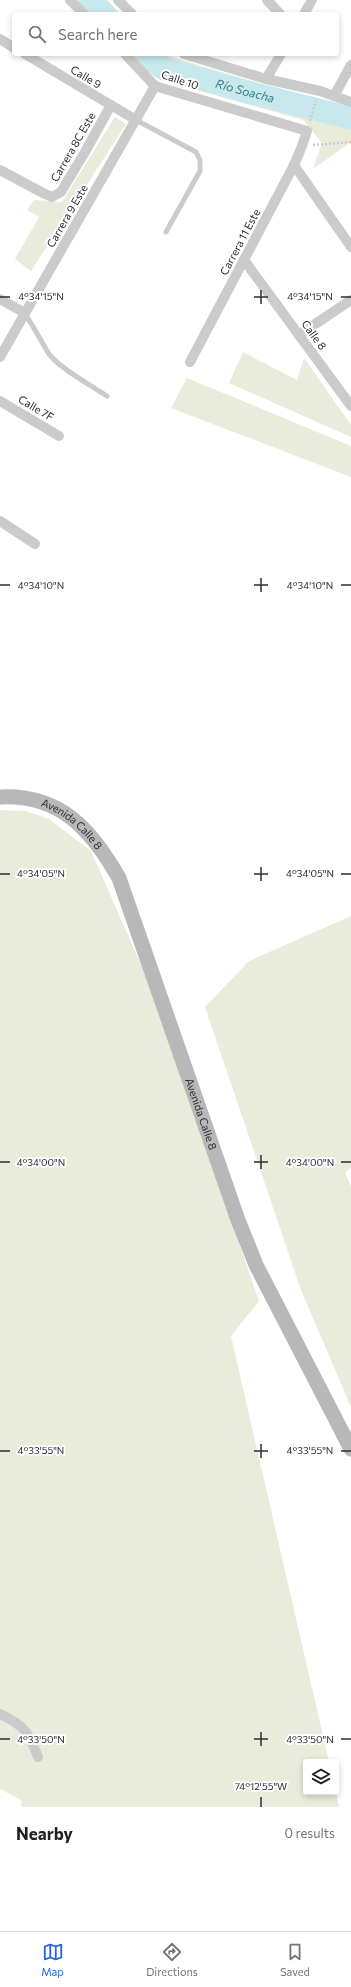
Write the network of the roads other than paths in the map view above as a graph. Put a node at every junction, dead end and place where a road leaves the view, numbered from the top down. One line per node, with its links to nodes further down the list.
1 (70, 0): 5 (street)
2 (118, 0): 6 (street)
3 (267, 0): 7 (street)
4 (312, 0): 8 (street)
5 (82, 12)
6 (130, 12)
7 (278, 12)
8 (305, 12)
9 (0, 39): 10 (street)
10 (12, 47)
11 (27, 56): 20 (street, Calle 9)
12 (127, 56): 17 (street, Calle 10)
13 (191, 56): 16 (street)
14 (280, 56): 16 (street)
15 (351, 65): 18 (street)
16 (266, 79): 18 (street)
17 (155, 86): 21 (street, Carrera 9 Este); 22 (street, Calle 10)
18 (334, 96): 19 (street)
19 (351, 102)
20 (111, 105): 21 (street, Calle 9); 24 (street, Carrera 8C Este)
21 (136, 120): 25 (lane); 30 (street, Carrera 9 Este)
22 (308, 127): 23 (street, Carrera 11 Este)
23 (294, 164): 26 (street); 27 (street, Carrera 11 Este)
24 (0, 170)
25 (166, 232)
26 (351, 247)
27 (244, 260): 31 (street, Calle 8); 33 (street, Carrera 11 Este)
28 (0, 299): 30 (street)
29 (351, 300): 31 (street)
30 (24, 313): 32 (street, Carrera 9 Este); 34 (lane)
31 (300, 335): 36 (street, Calle 8)
32 (0, 357)
33 (190, 362)
34 (107, 396)
35 (0, 401): 37 (street, Calle 7F)
36 (351, 406)
37 (59, 436)
38 (0, 521): 39 (street)
39 (35, 544)
40 (0, 797): 41 (main road, Avenida Calle 8)
41 (351, 1449)
42 (0, 1714): 43 (street)
43 (38, 1757)

